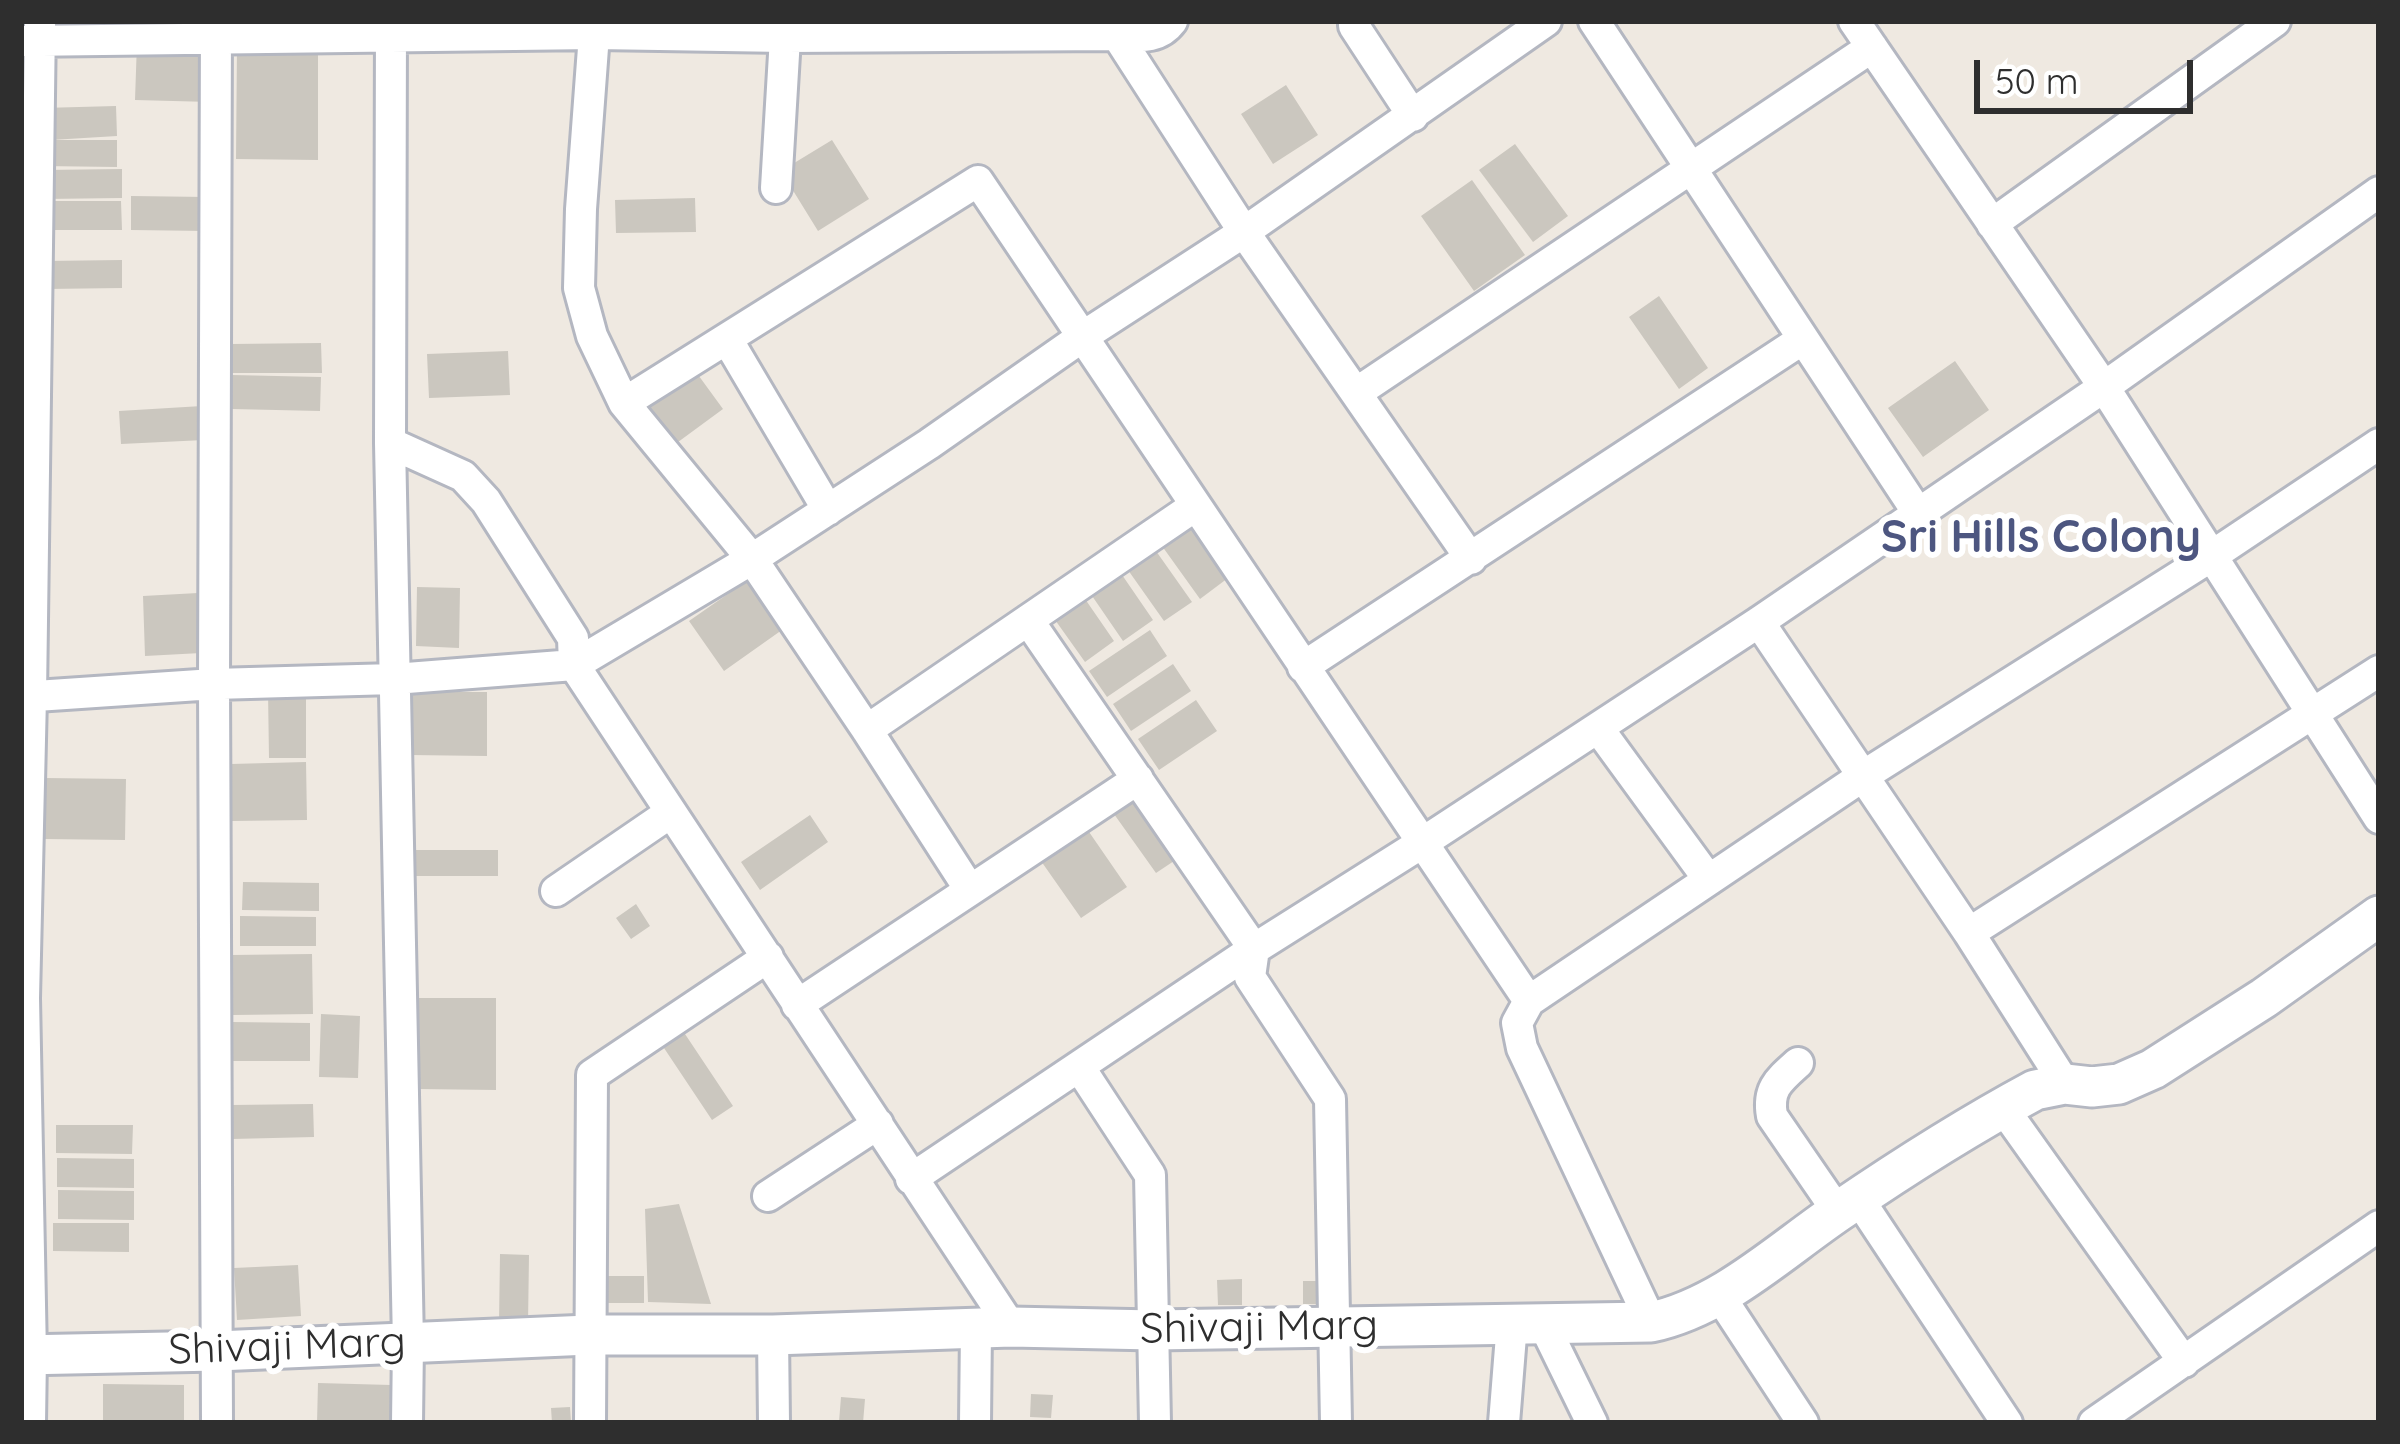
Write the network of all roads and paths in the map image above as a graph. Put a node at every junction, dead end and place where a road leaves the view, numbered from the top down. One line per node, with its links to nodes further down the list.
1 (1172, 21): 13 (street)
2 (1354, 21): 14 (street)
3 (1546, 21): 14 (street)
4 (1594, 21): 15 (street)
5 (2275, 21): 18 (street)
6 (596, 28): 8 (street); 10 (street); 25 (street)
7 (976, 28): 8 (street); 13 (street)
8 (786, 29): 16 (street)
9 (217, 30): 10 (street); 11 (street); 40 (street)
10 (391, 30): 26 (street)
11 (33, 34): 41 (street)
12 (1863, 34): 15 (street); 18 (street)
13 (1117, 35): 19 (street)
14 (1413, 116): 19 (street)
15 (1689, 168): 22 (street); 24 (street)
16 (776, 188)
17 (2379, 192): 23 (street)
18 (1992, 224): 23 (street)
19 (1244, 232): 20 (street); 24 (street)
20 (1082, 337): 21 (street); 28 (street); 29 (street)
21 (727, 339): 25 (street); 29 (street)
22 (1803, 339): 30 (street); 33 (street)
23 (2104, 387): 30 (street); 31 (street)
24 (1356, 393): 33 (street)
25 (624, 403): 32 (street)
26 (390, 443): 36 (street); 39 (street)
27 (2379, 444): 31 (street)
28 (1195, 506): 34 (street); 37 (street)
29 (828, 510): 32 (street)
30 (1918, 513): 35 (street)
31 (2210, 557): 42 (street); 45 (street)
32 (752, 559): 36 (street); 44 (street)
33 (1471, 559): 37 (street)
34 (1028, 620): 44 (street); 46 (street)
35 (1759, 622): 43 (street); 45 (street)
36 (574, 665): 39 (street); 47 (street)
37 (1303, 667): 49 (street)
38 (2379, 671): 42 (street)
39 (394, 679): 40 (street); 76 (street)
40 (214, 684): 41 (street); 77 (street)
41 (26, 697): 78 (street)
42 (2312, 713): 48 (street); 54 (street)
43 (1598, 728): 49 (street); 50 (street)
44 (867, 730): 51 (street)
45 (1864, 776): 50 (street); 54 (street)
46 (1138, 779): 51 (street); 55 (street)
47 (670, 813): 52 (street); 56 (street)
48 (2379, 818)
49 (1422, 843): 55 (street); 57 (street)
50 (1709, 880): 57 (street)
51 (970, 890): 58 (street)
52 (556, 891)
53 (2379, 916): 61 (street, Shivaji Marg)
54 (1969, 933): 61 (street)
55 (1254, 949): 60 (street); 71 (street)
56 (768, 957): 58 (street); 74 (street)
57 (1529, 1001): 69 (street)
58 (796, 1005): 63 (street)
59 (1798, 1063): 66 (street)
60 (1080, 1068): 64 (street); 73 (street)
61 (2065, 1084): 62 (street, Shivaji Marg)
62 (2003, 1108): 66 (street, Shivaji Marg); 79 (street)
63 (878, 1124): 64 (street); 65 (street)
64 (911, 1179): 72 (street)
65 (768, 1196)
66 (1848, 1205): 68 (street, Shivaji Marg); 91 (street)
67 (2379, 1226): 79 (street)
68 (1719, 1295): 69 (street, Shivaji Marg); 90 (street)
69 (1651, 1322): 70 (street, Shivaji Marg)
70 (1528, 1323): 71 (street, Shivaji Marg); 88 (street); 89 (street)
71 (1334, 1327): 73 (street, Shivaji Marg); 87 (street)
72 (993, 1328): 73 (street, Shivaji Marg); 75 (street, Shivaji Marg); 85 (street)
73 (1154, 1330): 86 (street)
74 (589, 1335): 75 (street, Shivaji Marg); 76 (street, Shivaji Marg); 83 (street)
75 (773, 1335): 84 (street)
76 (408, 1343): 77 (street, Shivaji Marg); 82 (street)
77 (217, 1351): 78 (street, Shivaji Marg); 81 (street)
78 (26, 1355): 80 (street)
79 (2184, 1362): 92 (street)
80 (29, 1423)
81 (217, 1423)
82 (407, 1423)
83 (590, 1423)
84 (774, 1423)
85 (975, 1423)
86 (1155, 1423)
87 (1336, 1423)
88 (1504, 1423)
89 (1592, 1423)
90 (1803, 1423)
91 (2006, 1423)
92 (2094, 1423)

